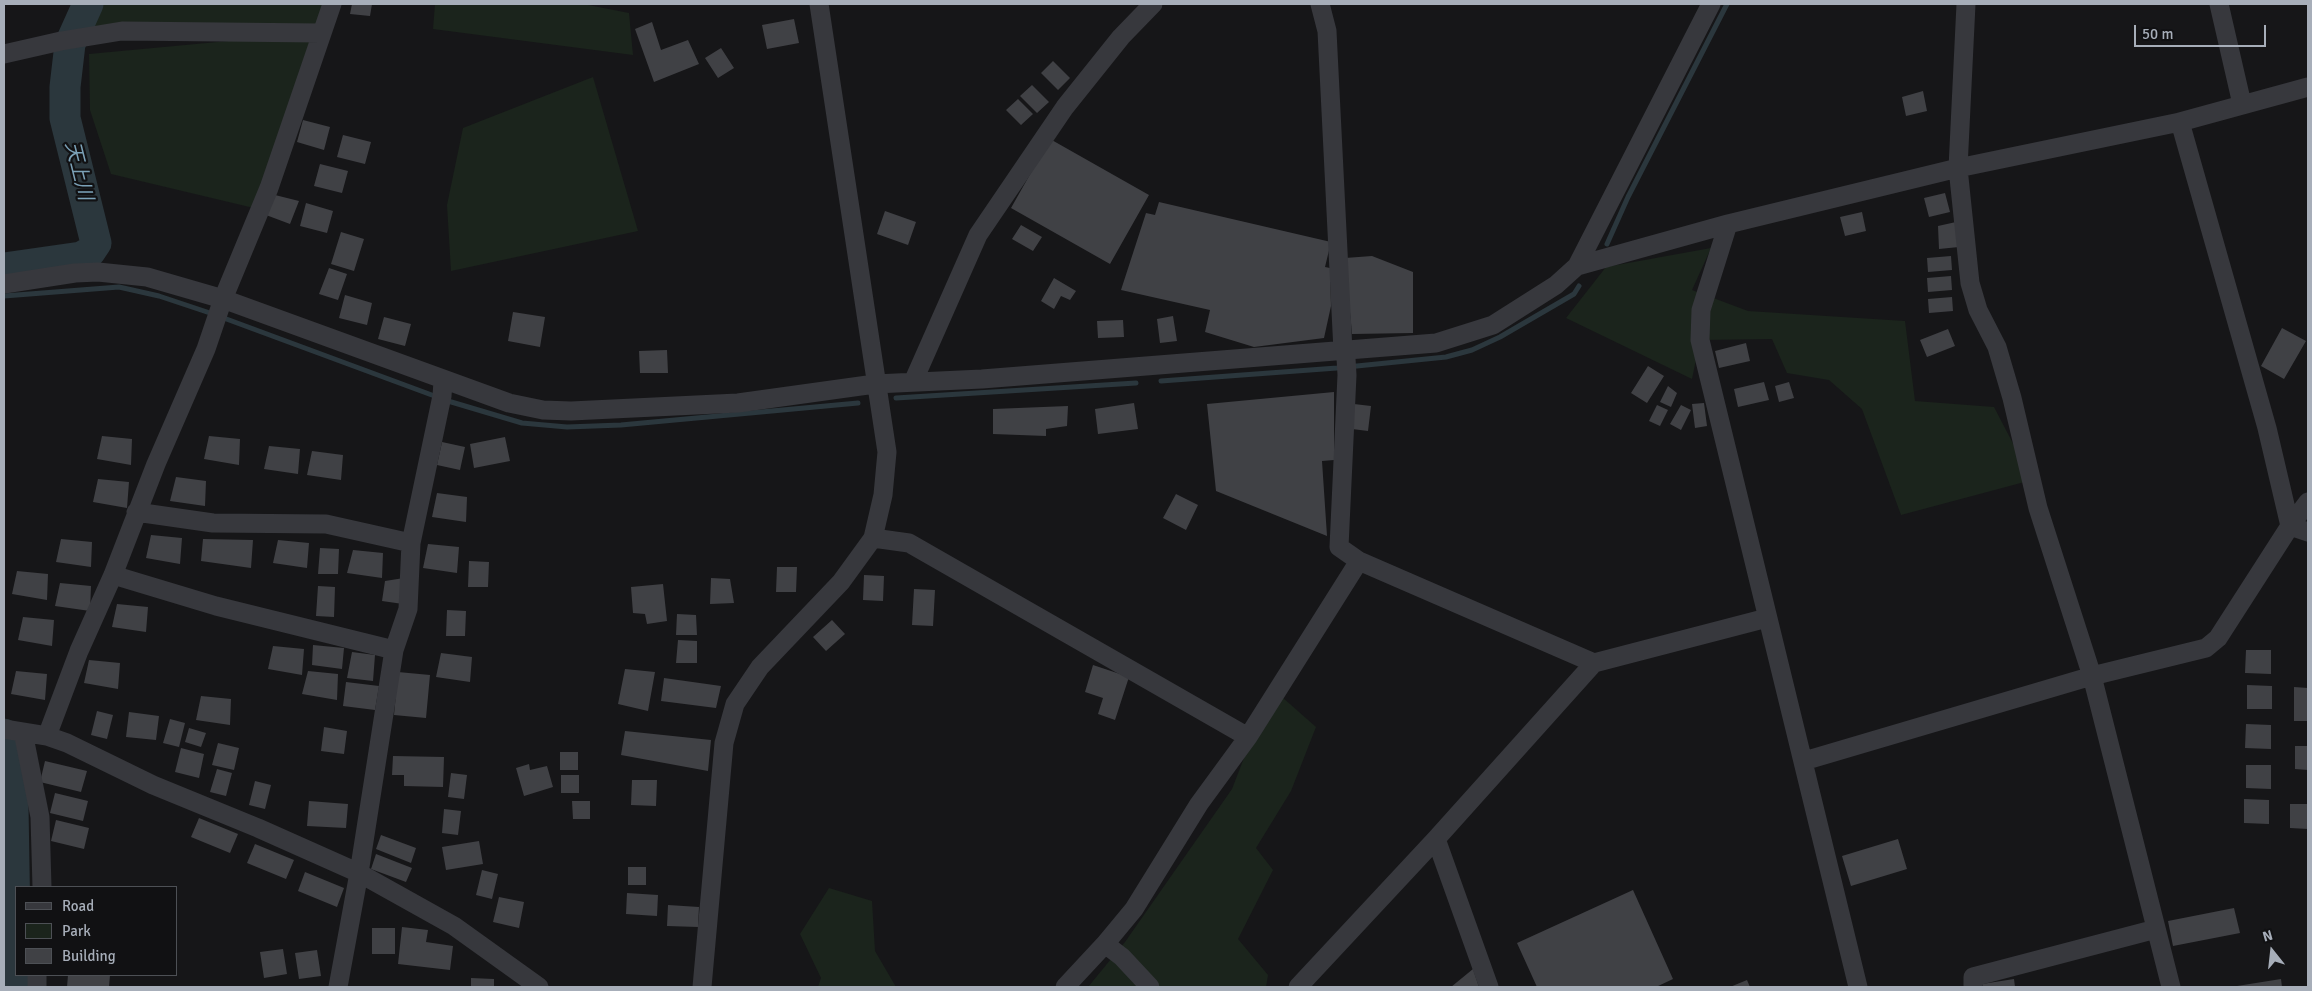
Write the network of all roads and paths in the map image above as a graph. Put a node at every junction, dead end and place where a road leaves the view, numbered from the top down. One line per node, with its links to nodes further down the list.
1 (332, 4): 8 (street)
2 (819, 4): 20 (street)
3 (1153, 4): 19 (street)
4 (1320, 4): 18 (street)
5 (1710, 4): 15 (street)
6 (1966, 4): 13 (street)
7 (2219, 4): 11 (street)
8 (321, 33): 9 (street); 17 (street)
9 (4, 54)
10 (2308, 87): 11 (street)
11 (2242, 104): 12 (street)
12 (2180, 122): 13 (street); 24 (street)
13 (1958, 168): 14 (street); 33 (street)
14 (1728, 224): 15 (street); 30 (street)
15 (1577, 266): 18 (street)
16 (4, 284): 17 (street)
17 (219, 310): 21 (street); 23 (street)
18 (1345, 361): 19 (street); 28 (street)
19 (912, 382): 20 (street)
20 (875, 384): 21 (street); 26 (street)
21 (442, 394): 27 (street)
22 (2308, 502): 24 (street)
23 (136, 512): 27 (street); 29 (street)
24 (2290, 526): 25 (street); 33 (street)
25 (2308, 532)
26 (873, 538): 36 (street); 45 (street)
27 (411, 543): 31 (street)
28 (1359, 561): 32 (street); 36 (street)
29 (112, 575): 31 (street); 35 (street)
30 (1767, 618): 32 (street); 37 (street)
31 (394, 650): 39 (street)
32 (1594, 663): 38 (street)
33 (2092, 676): 37 (street); 41 (street)
34 (14, 731): 35 (street); 40 (street)
35 (46, 736): 39 (street)
36 (1248, 737): 42 (street)
37 (1804, 761): 50 (street)
38 (1436, 839): 48 (street); 49 (street)
39 (359, 874): 43 (street); 44 (street)
40 (42, 886)
41 (2156, 929): 51 (street); 52 (street)
42 (1105, 944): 46 (street); 47 (street)
43 (338, 987)
44 (539, 987)
45 (702, 987)
46 (1064, 987)
47 (1150, 987)
48 (1298, 987)
49 (1489, 987)
50 (1858, 987)
51 (1973, 987)
52 (2171, 987)

